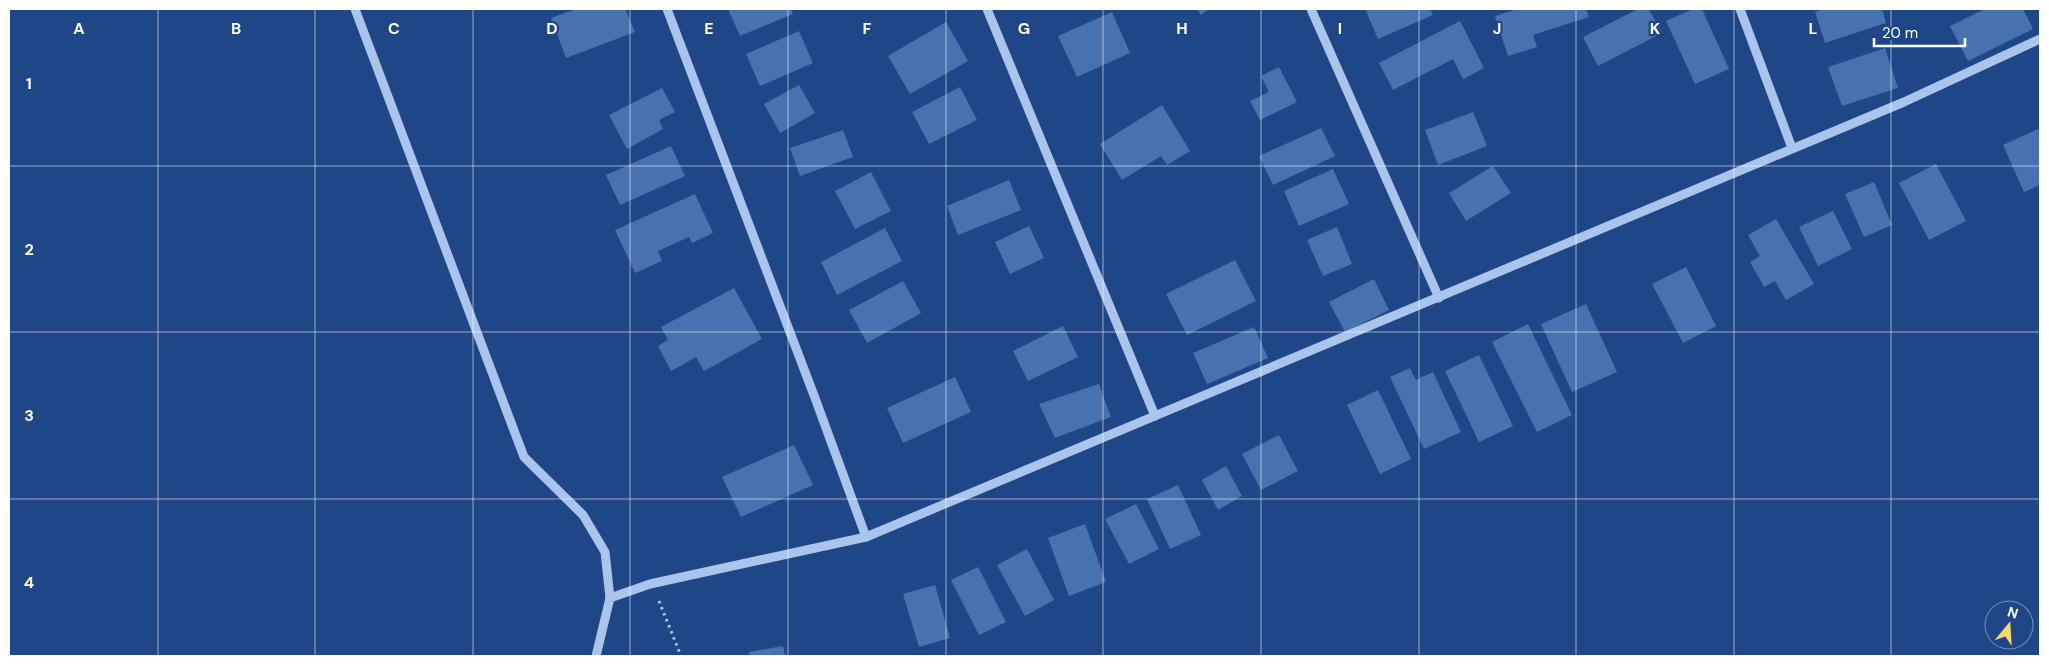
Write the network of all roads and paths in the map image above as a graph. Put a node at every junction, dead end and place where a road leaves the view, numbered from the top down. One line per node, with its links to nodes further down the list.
1 (355, 9): 12 (street)
2 (667, 9): 10 (street)
3 (987, 9): 9 (street)
4 (1312, 9): 8 (street)
5 (1740, 9): 7 (street)
6 (2040, 40): 7 (street)
7 (1792, 148): 8 (street)
8 (1439, 298): 9 (street)
9 (1155, 416): 10 (street)
10 (866, 536): 11 (street)
11 (650, 584): 12 (street); 14 (path)
12 (610, 598): 13 (street)
13 (596, 656)
14 (682, 656)

